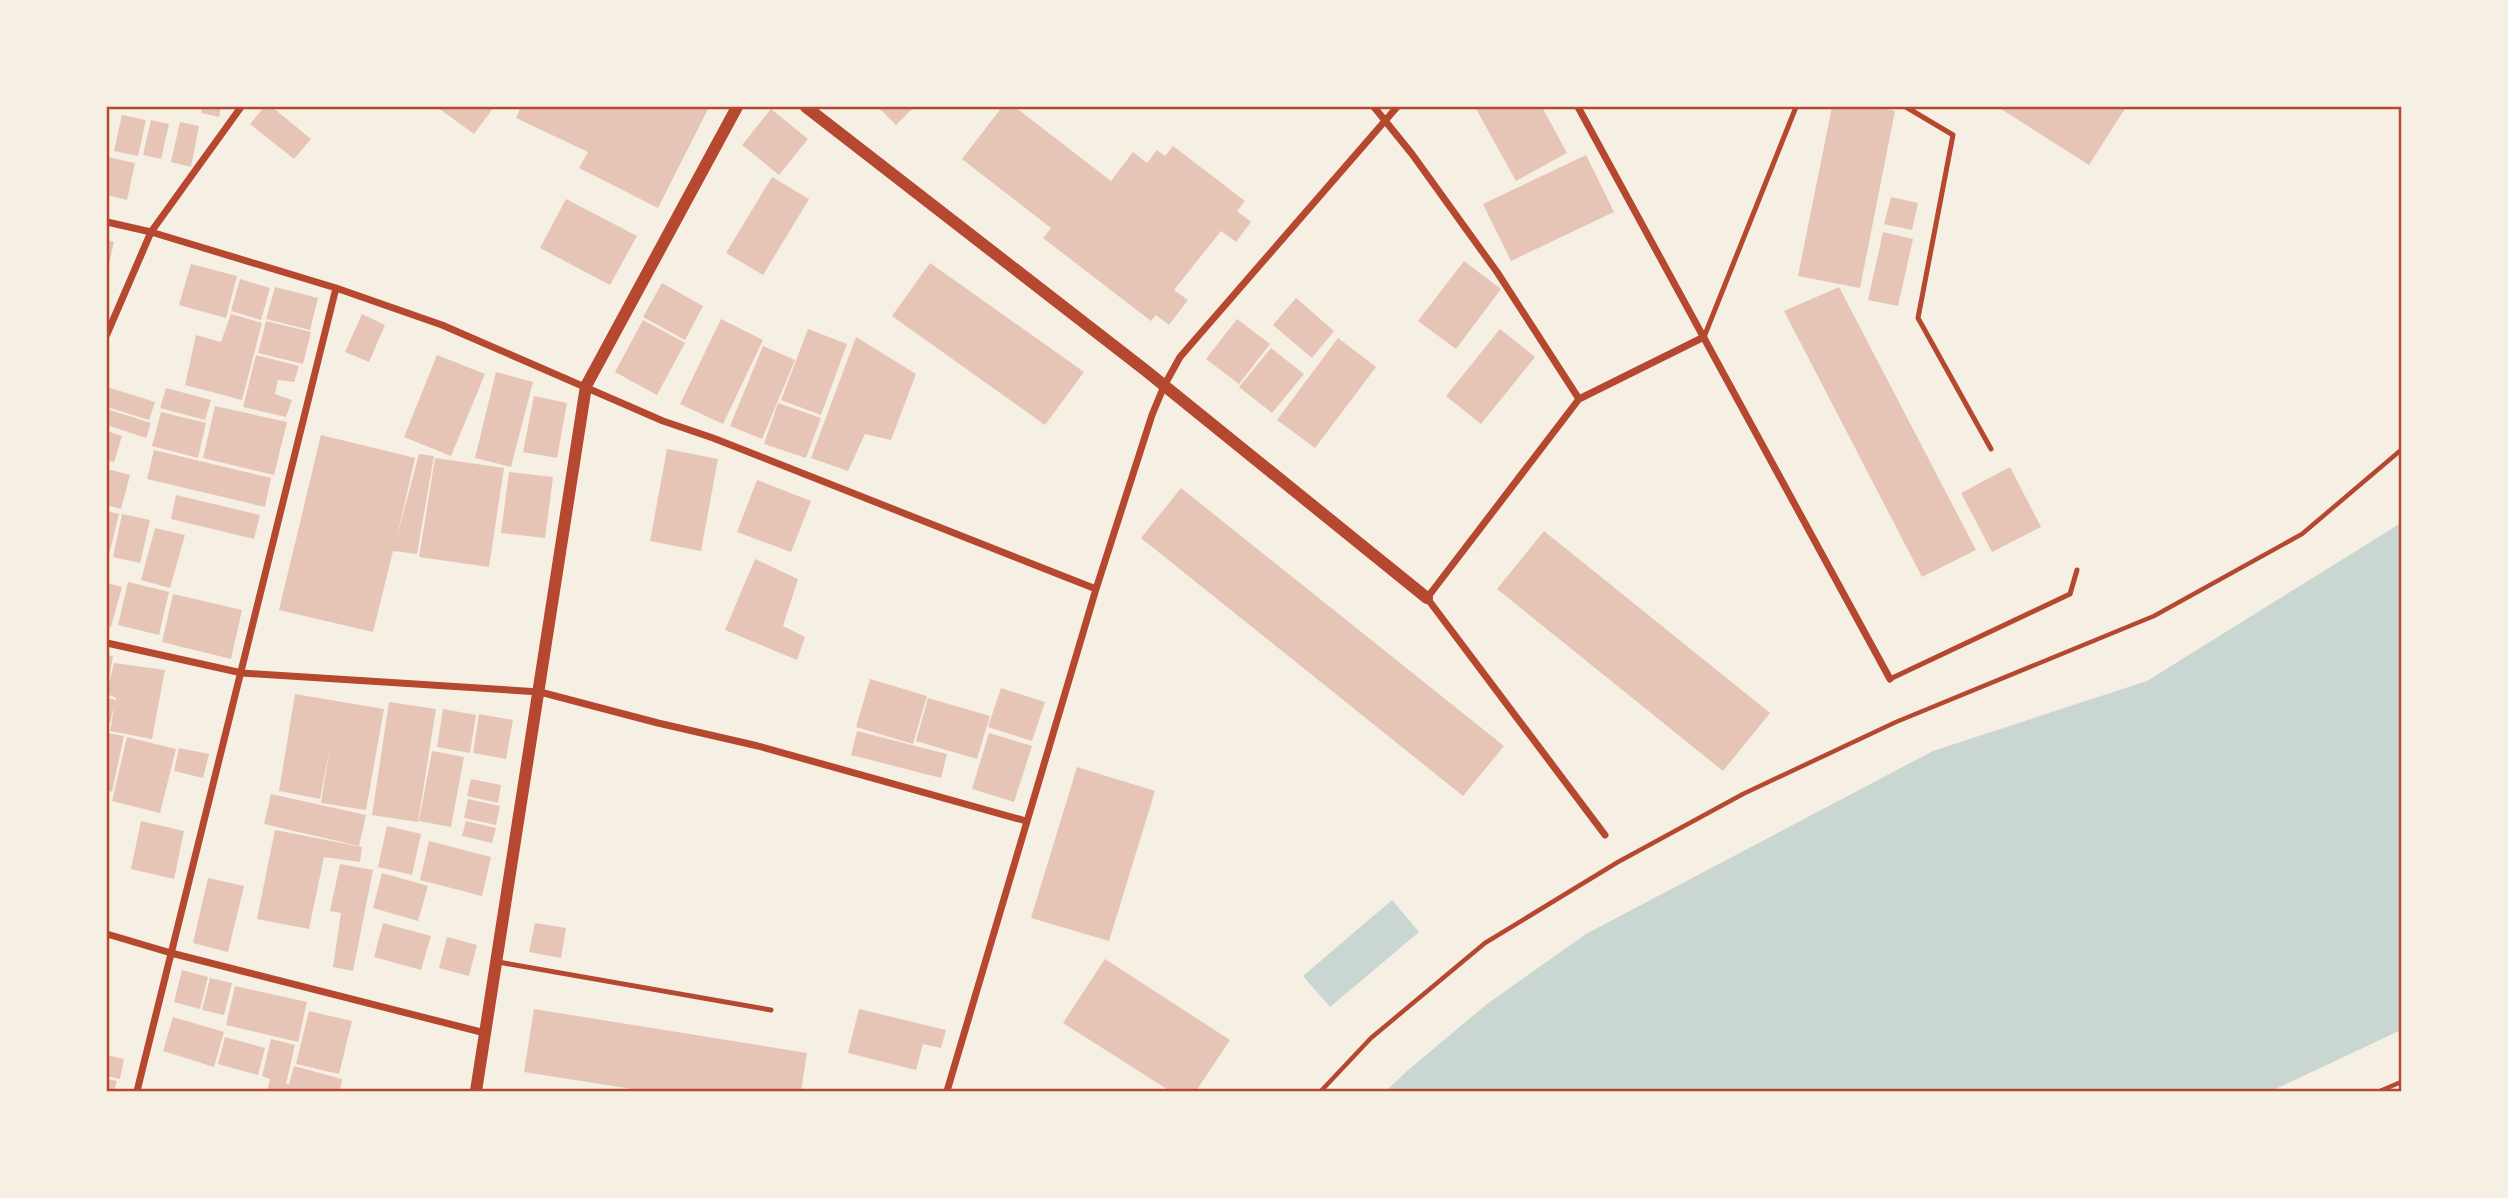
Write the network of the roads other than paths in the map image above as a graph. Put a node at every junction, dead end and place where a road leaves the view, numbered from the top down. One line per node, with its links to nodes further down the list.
1 (241, 107): 11 (street)
2 (737, 107): 15 (street)
3 (806, 107): 16 (street)
4 (1374, 107): 9 (street)
5 (1397, 107): 9 (street)
6 (1578, 107): 14 (street)
7 (1796, 107): 14 (lane)
8 (1906, 107): 18 (lane)
9 (1385, 119): 16 (street); 17 (street)
10 (107, 222): 11 (street)
11 (151, 232): 12 (street); 13 (street)
12 (336, 288): 15 (street); 23 (street)
13 (107, 334)
14 (1704, 337): 17 (street); 24 (street)
15 (586, 386): 20 (street); 25 (street)
16 (1164, 386): 20 (street); 21 (street)
17 (1579, 399): 21 (street)
18 (1992, 449)
19 (2077, 570): 24 (lane)
20 (1096, 589): 26 (street)
21 (1427, 598): 27 (street)
22 (107, 643): 23 (street)
23 (242, 673): 25 (street); 29 (street)
24 (1890, 679)
25 (540, 692): 26 (street); 30 (street)
26 (1026, 821): 35 (street)
27 (1605, 835)
28 (107, 934): 29 (street)
29 (172, 953): 32 (street); 33 (street)
30 (496, 961): 31 (lane); 32 (street)
31 (771, 1010)
32 (485, 1033): 34 (street)
33 (137, 1091)
34 (477, 1091)
35 (947, 1091)

